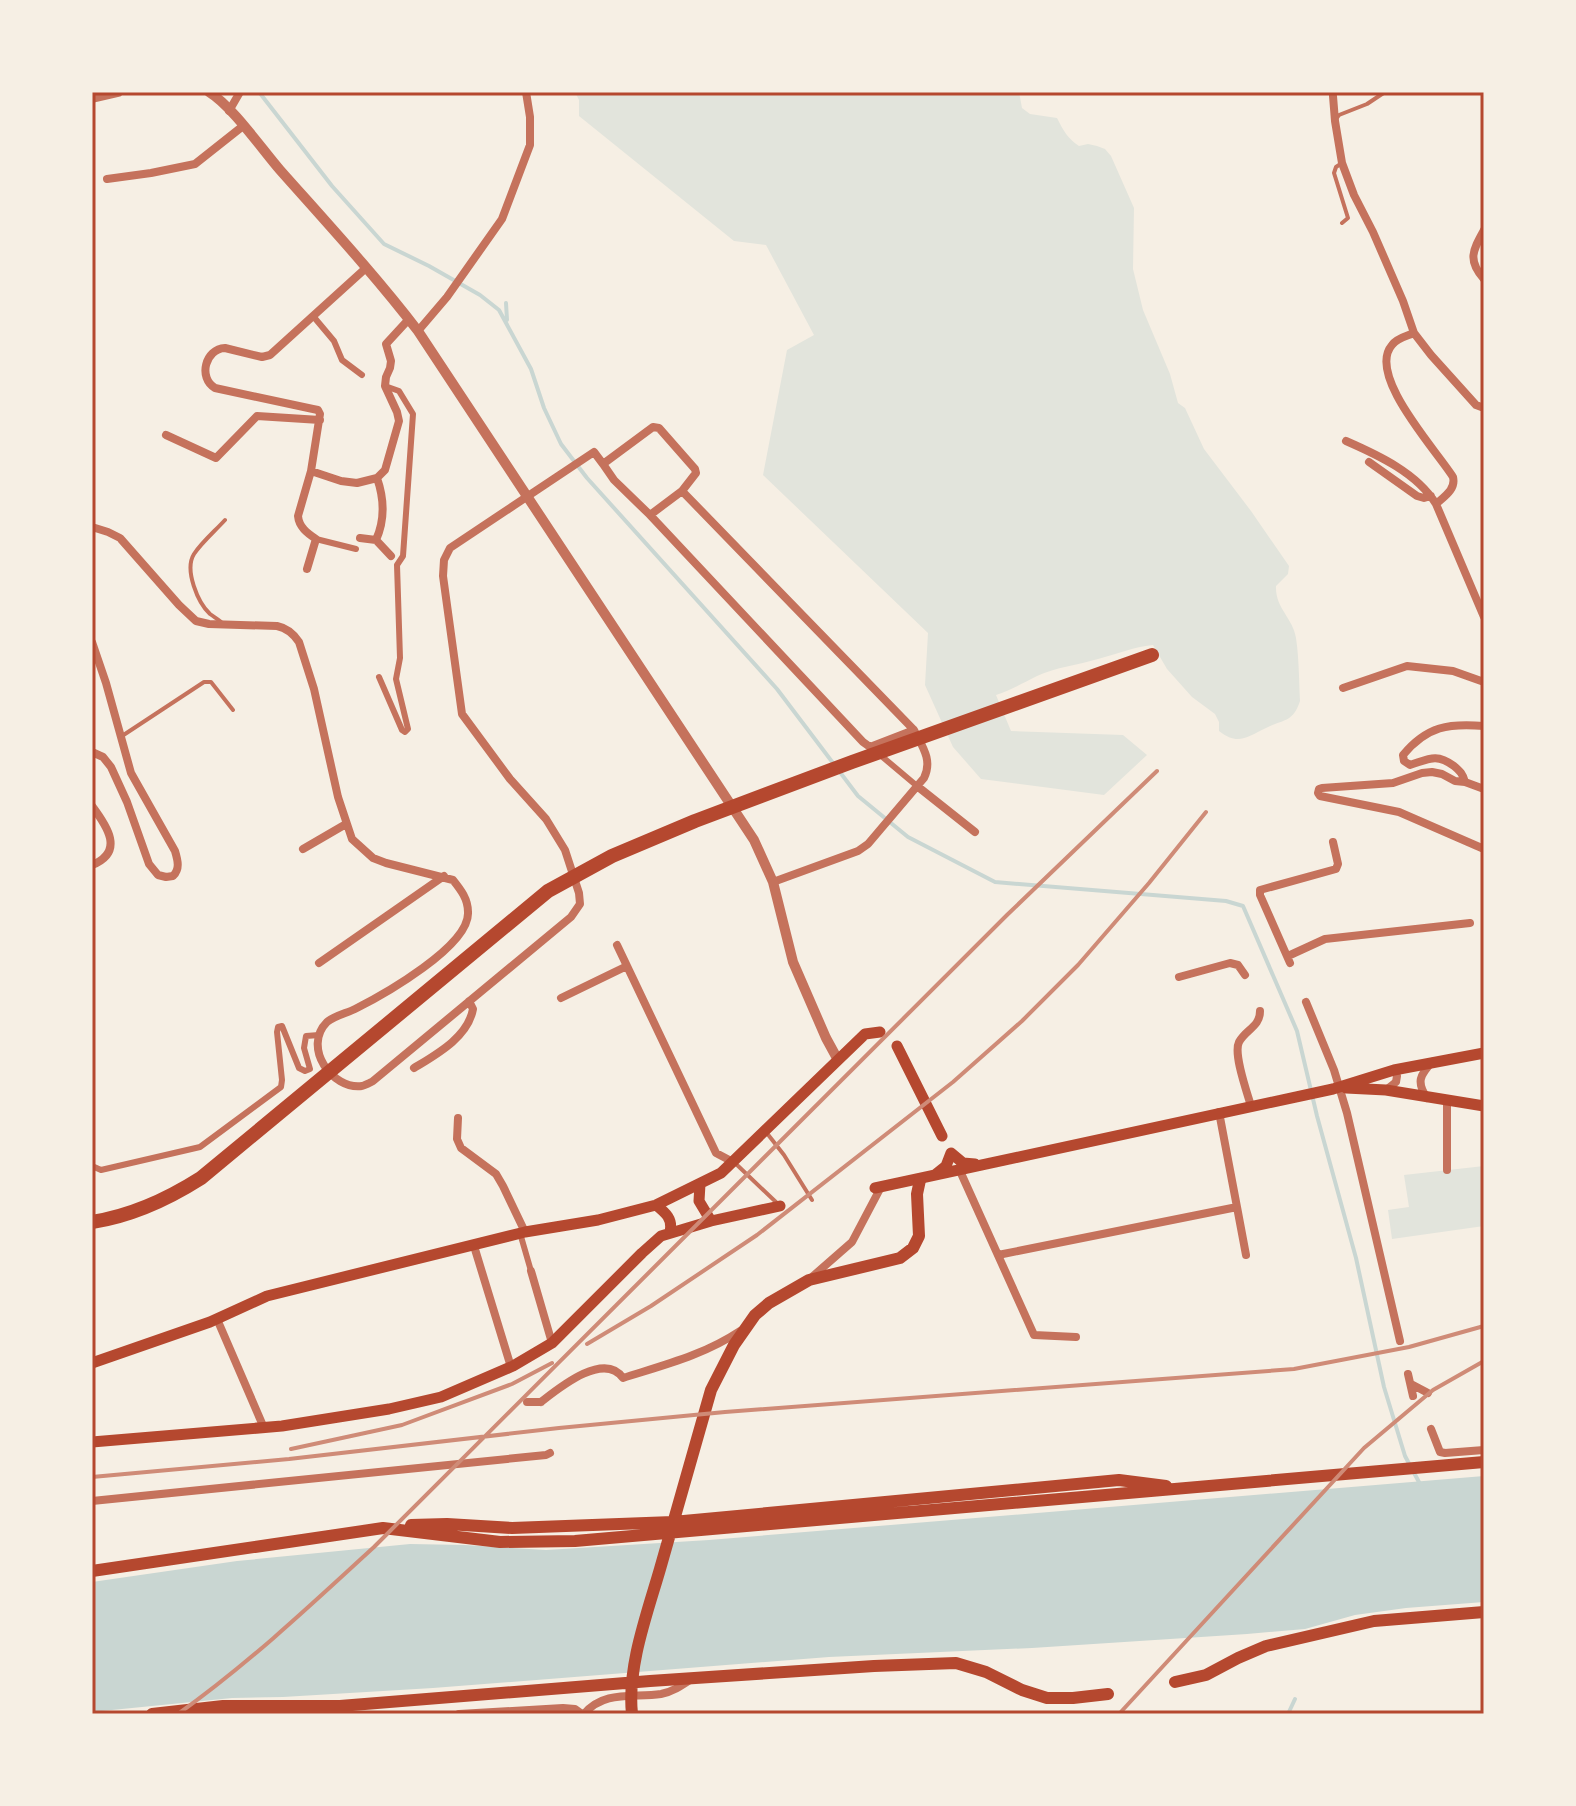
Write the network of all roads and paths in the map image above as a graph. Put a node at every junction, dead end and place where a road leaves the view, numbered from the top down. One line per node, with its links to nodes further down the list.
1 (118, 92): 7 (street)
2 (209, 92): 8 (street)
3 (526, 92): 19 (street)
4 (1385, 92): 9 (lane)
5 (239, 93): 8 (street)
6 (1333, 96): 9 (street)
7 (92, 98)
8 (229, 111): 10 (street)
9 (1335, 121): 11 (street)
10 (243, 126): 12 (street); 15 (street)
11 (1342, 163): 13 (lane); 20 (street)
12 (107, 179)
13 (1342, 223)
14 (1484, 230): 16 (street)
15 (366, 268): 17 (street); 18 (street)
16 (1484, 279)
17 (313, 316): 21 (street); 24 (street)
18 (409, 319): 19 (street); 22 (street)
19 (418, 331): 32 (street)
20 (1414, 333): 23 (street); 33 (street)
21 (362, 375)
22 (385, 386): 30 (street); 47 (street)
23 (1484, 408)
24 (320, 420): 25 (street); 29 (street)
25 (166, 435)
26 (1346, 441): 33 (street)
27 (1369, 462): 33 (street)
28 (603, 464): 31 (street); 32 (street); 34 (street)
29 (311, 471): 30 (street); 38 (street)
30 (377, 478): 39 (street)
31 (682, 491): 34 (street); 52 (street)
32 (526, 495): 67 (street); 75 (street)
33 (1433, 500): 43 (street)
34 (650, 515): 54 (street)
35 (225, 520): 44 (lane)
36 (92, 527): 44 (street)
37 (360, 538): 39 (street)
38 (316, 539): 40 (street); 42 (street)
39 (376, 540): 41 (street)
40 (356, 549)
41 (391, 556)
42 (307, 569)
43 (1484, 617)
44 (225, 625): 60 (street)
45 (92, 642): 53 (street)
46 (1152, 655): 109 (highway)
47 (379, 677)
48 (1484, 682): 49 (street)
49 (1343, 688)
50 (233, 710): 53 (lane)
51 (1484, 726): 56 (street)
52 (914, 730): 54 (street); 57 (street)
53 (120, 737): 55 (street)
54 (870, 747): 57 (street)
55 (92, 752)
56 (1465, 782): 58 (street); 64 (street)
57 (920, 788): 61 (street); 67 (street)
58 (1484, 789)
59 (92, 806): 65 (street)
60 (346, 824): 63 (street); 66 (street)
61 (975, 832)
62 (1333, 842): 68 (street)
63 (303, 849)
64 (1484, 849)
65 (92, 865)
66 (444, 876): 70 (street); 79 (street)
67 (773, 882): 82 (street)
68 (1470, 923)
69 (617, 945): 71 (street)
70 (319, 963)
71 (627, 966): 74 (street); 96 (street)
72 (1245, 975): 73 (street)
73 (1179, 977)
74 (561, 998)
75 (469, 1001): 79 (street); 84 (street)
76 (1306, 1002): 86 (street)
77 (1260, 1011): 90 (street)
78 (880, 1032): 82 (main road)
79 (319, 1035): 98 (street)
80 (897, 1046): 95 (main road)
81 (1484, 1053): 83 (main road)
82 (838, 1060): 94 (main road)
83 (1433, 1062): 85 (main road); 88 (street)
84 (414, 1068)
85 (1394, 1070): 86 (main road); 87 (street)
86 (1335, 1088): 87 (main road); 90 (main road); 118 (street)
87 (1386, 1090): 88 (main road)
88 (1427, 1098): 89 (main road)
89 (1447, 1100): 91 (main road); 99 (street)
90 (1251, 1106): 92 (main road)
91 (1484, 1106)
92 (1219, 1112): 97 (main road); 107 (street)
93 (458, 1118): 110 (street)
94 (765, 1130): 96 (main road); 104 (lane)
95 (942, 1136)
96 (733, 1162): 102 (main road); 106 (lane)
97 (985, 1165): 100 (main road); 101 (main road)
98 (92, 1166)
99 (1447, 1170)
100 (960, 1171): 101 (main road); 113 (street)
101 (926, 1178): 103 (main road); 135 (main road)
102 (700, 1184): 105 (main road); 108 (main road)
103 (878, 1188): 124 (street)
104 (812, 1200)
105 (653, 1206): 110 (main road); 111 (main road)
106 (780, 1206): 108 (main road)
107 (1237, 1207): 113 (street); 114 (street)
108 (711, 1221): 111 (main road)
109 (92, 1222)
110 (522, 1232): 112 (main road); 115 (street)
111 (665, 1234): 119 (main road)
112 (474, 1246): 116 (main road); 121 (street)
113 (998, 1255): 117 (street)
114 (1246, 1255)
115 (531, 1271): 119 (street)
116 (217, 1319): 120 (main road); 128 (street)
117 (1076, 1337)
118 (1400, 1341)
119 (552, 1343): 121 (main road)
120 (92, 1363)
121 (511, 1367): 128 (main road)
122 (1428, 1393): 123 (street)
123 (1413, 1396)
124 (538, 1399): 125 (street); 126 (street)
125 (527, 1402)
126 (546, 1411)
127 (1422, 1423): 130 (street)
128 (264, 1428): 129 (main road)
129 (92, 1442)
130 (1484, 1450)
131 (550, 1453): 134 (street)
132 (1484, 1462): 133 (main road)
133 (1189, 1489): 135 (main road); 136 (main road)
134 (92, 1501)
135 (673, 1522): 136 (main road); 145 (main road)
136 (383, 1528): 137 (main road)
137 (92, 1571)
138 (1484, 1612): 140 (main road)
139 (692, 1679): 141 (main road); 142 (main road); 144 (street)
140 (1175, 1682)
141 (1108, 1694)
142 (152, 1714)
143 (459, 1714): 144 (street)
144 (583, 1714)
145 (632, 1714)

